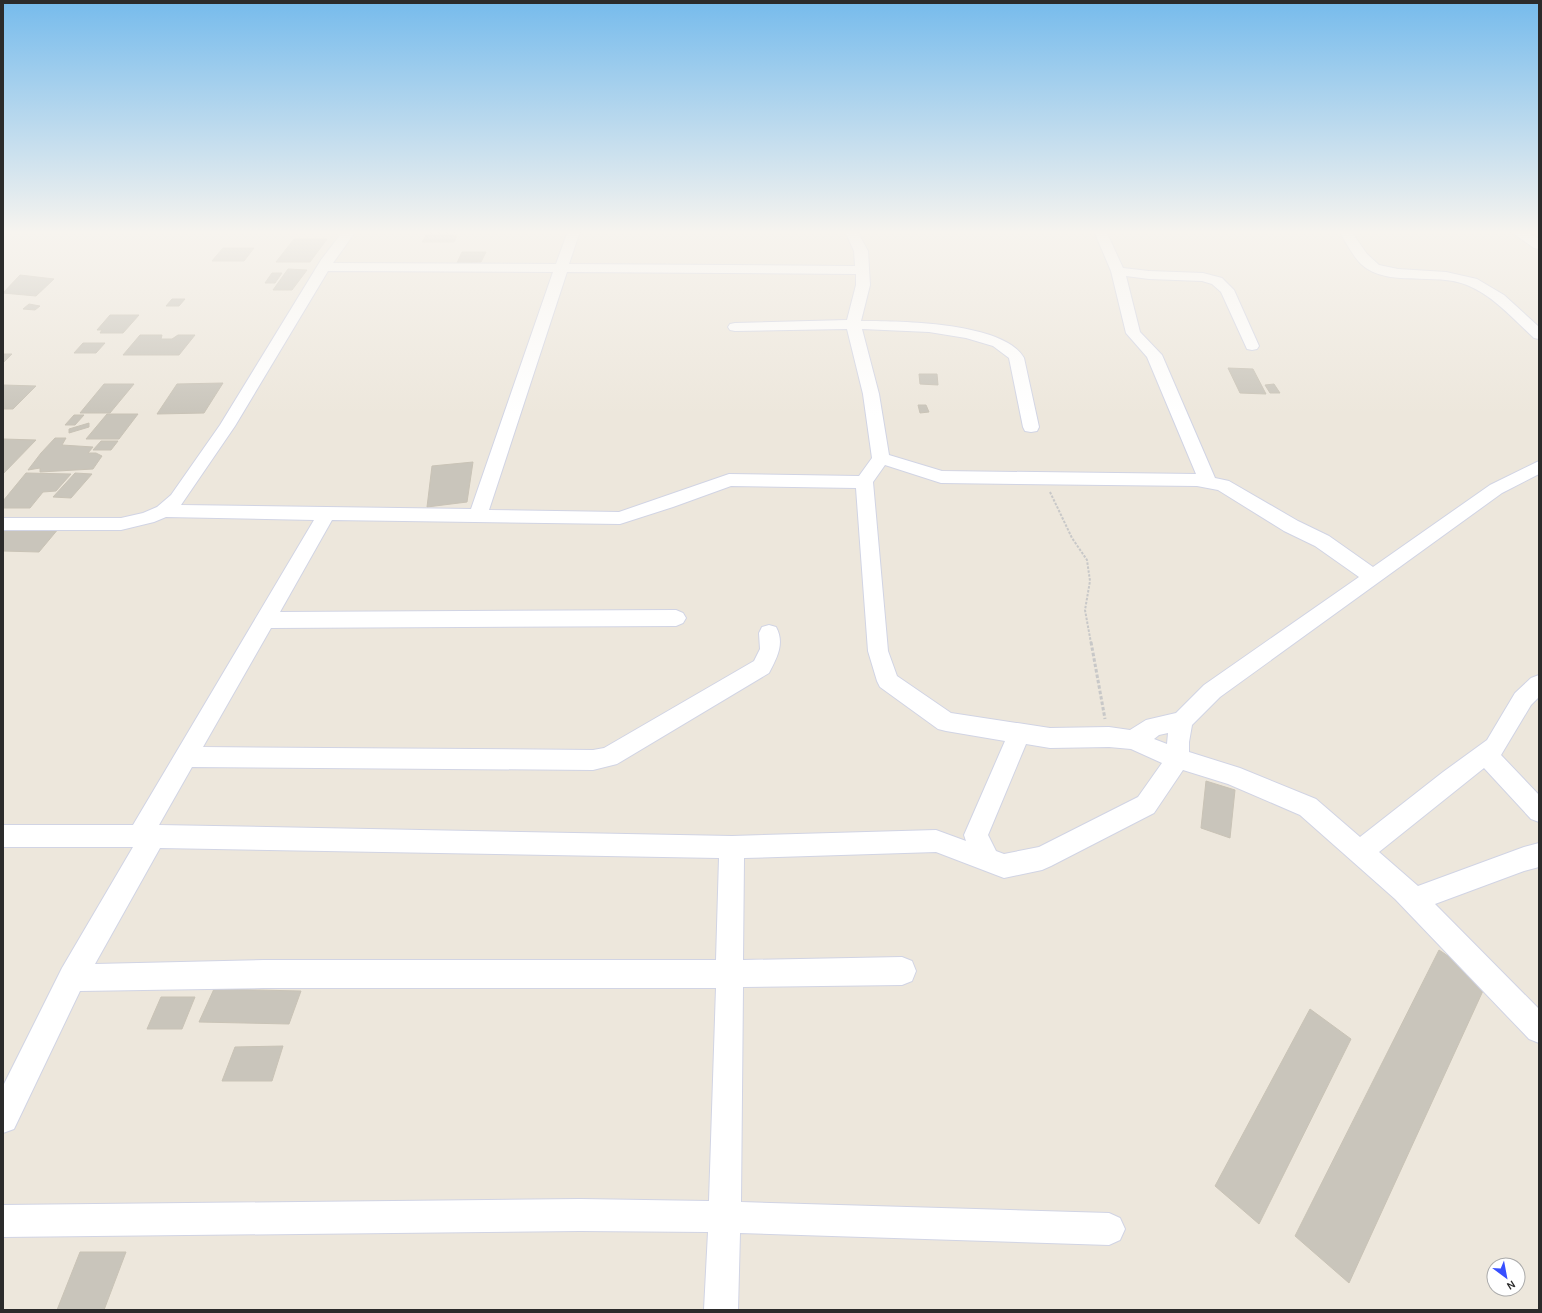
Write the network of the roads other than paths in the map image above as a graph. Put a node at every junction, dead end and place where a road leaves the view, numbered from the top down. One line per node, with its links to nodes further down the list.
1 (309, 292): 16 (street)
2 (554, 292): 18 (street)
3 (861, 292): 7 (street)
4 (1123, 292): 15 (street)
5 (1228, 292): 10 (street)
6 (1489, 292): 9 (street)
7 (854, 324): 8 (street); 11 (street); 12 (street)
8 (735, 328)
9 (1539, 335)
10 (1252, 346)
11 (1031, 427)
12 (881, 458): 14 (street); 15 (street)
13 (1539, 467): 20 (street)
14 (864, 482): 18 (street); 26 (street)
15 (1208, 482): 20 (street)
16 (163, 511): 17 (street); 19 (street)
17 (326, 514): 18 (street); 22 (street)
18 (478, 516)
19 (3, 524)
20 (1372, 576): 25 (street)
21 (676, 618): 22 (street)
22 (265, 620): 29 (street)
23 (769, 634): 29 (street)
24 (1539, 684): 28 (street)
25 (1182, 721): 27 (street); 30 (street)
26 (1019, 734): 27 (street); 37 (street)
27 (1132, 740): 30 (street)
28 (1485, 754): 31 (street); 35 (street)
29 (186, 758): 33 (street)
30 (1178, 759): 35 (street); 37 (street)
31 (1539, 811)
32 (3, 836): 33 (street)
33 (147, 836): 34 (street); 41 (street)
34 (732, 847): 37 (street); 40 (street)
35 (1360, 852): 38 (street)
36 (1539, 855): 38 (street)
37 (987, 860)
38 (1414, 900): 42 (street)
39 (902, 971): 40 (street)
40 (729, 974): 41 (street); 44 (street)
41 (72, 978): 43 (street)
42 (1539, 1029)
43 (3, 1118)
44 (725, 1217): 45 (street); 46 (street); 47 (street)
45 (3, 1222)
46 (1109, 1229)
47 (721, 1310)

